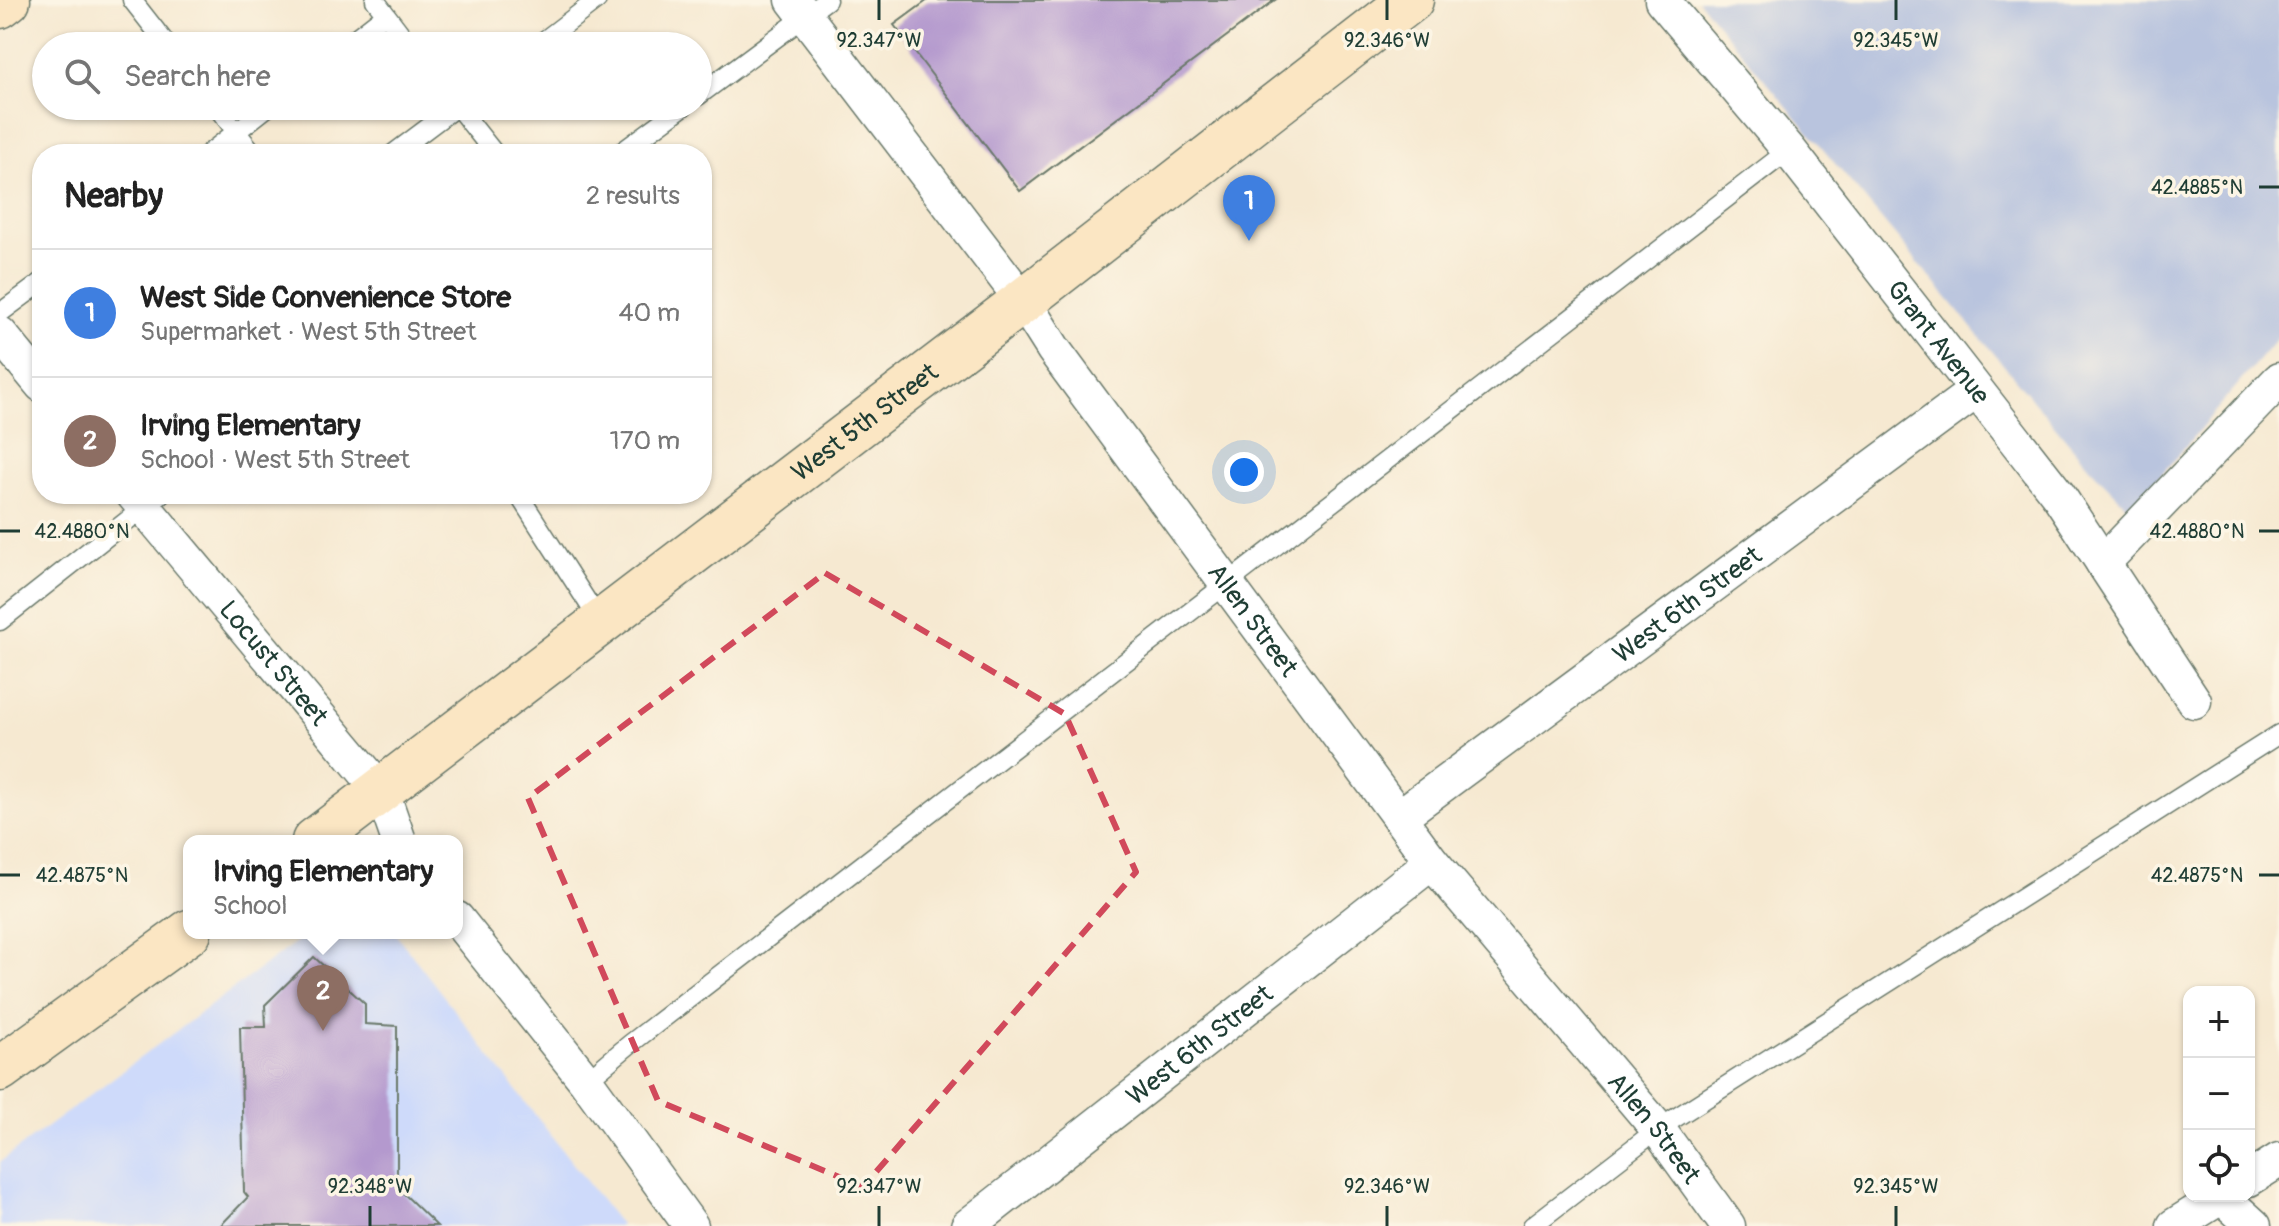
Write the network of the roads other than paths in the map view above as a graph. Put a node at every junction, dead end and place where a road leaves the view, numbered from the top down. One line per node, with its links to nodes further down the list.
1 (8, 0): 6 (main road)
2 (132, 0): 9 (lane)
3 (597, 0): 12 (lane)
4 (1411, 0): 27 (main road, West 5th Street)
5 (1662, 0): 25 (street, Grant Avenue)
6 (0, 6)
7 (808, 6): 13 (lane); 27 (street, Allen Street)
8 (380, 7): 10 (lane); 11 (lane)
9 (157, 32)
10 (358, 32)
11 (399, 32)
12 (555, 32)
13 (712, 85)
14 (227, 120): 19 (lane)
15 (251, 120): 19 (lane)
16 (438, 120): 22 (lane)
17 (468, 120): 23 (lane)
18 (665, 120): 24 (lane)
19 (236, 132): 20 (lane); 21 (lane)
20 (221, 144)
21 (246, 144)
22 (406, 144)
23 (487, 144)
24 (633, 144)
25 (1789, 150): 32 (street, Grant Avenue); 37 (lane)
26 (32, 289): 28 (lane)
27 (1023, 301): 37 (street, Allen Street); 39 (main road, West 5th Street)
28 (0, 313)
29 (0, 334): 30 (street)
30 (32, 373)
31 (2279, 380): 36 (street)
32 (1976, 391): 36 (street, Grant Avenue); 43 (street, West 6th Street)
33 (139, 504): 38 (lane)
34 (151, 504): 42 (street, Locust Street)
35 (524, 504): 39 (lane)
36 (2103, 563): 40 (street, Grant Avenue)
37 (1226, 583): 43 (street, Allen Street); 50 (lane)
38 (0, 621)
39 (601, 623): 42 (main road, West 5th Street)
40 (2194, 701)
41 (2279, 734): 51 (lane)
42 (382, 792): 44 (main road, West 5th Street); 45 (street, Locust Street)
43 (1399, 817): 46 (street, Allen Street)
44 (322, 835)
45 (397, 835)
46 (1432, 862): 51 (street, Allen Street); 57 (street, West 6th Street)
47 (463, 927): 50 (street)
48 (183, 936): 49 (main road)
49 (0, 1069)
50 (586, 1081): 56 (street)
51 (1658, 1129): 58 (lane); 59 (street, Allen Street)
52 (2279, 1160): 53 (street)
53 (2255, 1175)
54 (2212, 1202): 60 (street)
55 (2228, 1202): 61 (street)
56 (691, 1226)
57 (968, 1226)
58 (1532, 1226)
59 (1728, 1226)
60 (2174, 1226)
61 (2254, 1226)

